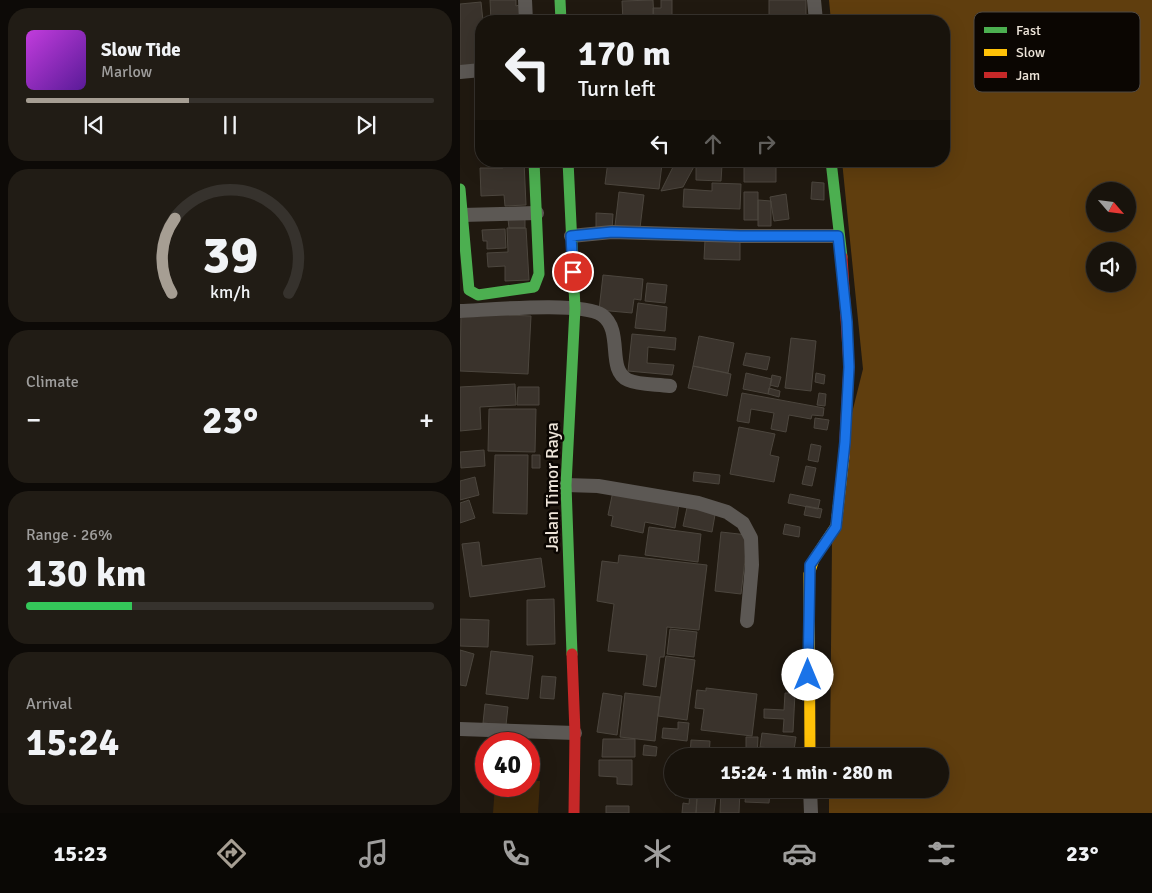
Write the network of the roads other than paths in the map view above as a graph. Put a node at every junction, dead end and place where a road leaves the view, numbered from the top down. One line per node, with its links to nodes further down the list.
1 (525, 0): 4 (street)
2 (560, 0): 5 (main road)
3 (814, 0): 6 (street)
4 (526, 15)
5 (561, 15)
6 (815, 15)
7 (475, 71): 8 (street)
8 (460, 72)
9 (534, 167): 13 (main road)
10 (568, 167): 15 (main road, Jalan Timor Raya)
11 (832, 167): 16 (main road)
12 (460, 189): 14 (main road)
13 (537, 213): 14 (street); 14 (main road)
14 (462, 215)
15 (571, 236): 16 (street); 17 (main road, Jalan Timor Raya)
16 (838, 236): 24 (main road)
17 (575, 308): 18 (street); 19 (street); 20 (main road, Jalan Timor Raya)
18 (460, 311)
19 (670, 386)
20 (566, 485): 21 (street); 23 (main road, Jalan Timor Raya)
21 (747, 620)
22 (460, 729): 23 (street)
23 (575, 733): 26 (main road, Jalan Timor Raya)
24 (810, 748)
25 (810, 798): 27 (street)
26 (574, 813)
27 (811, 813)

